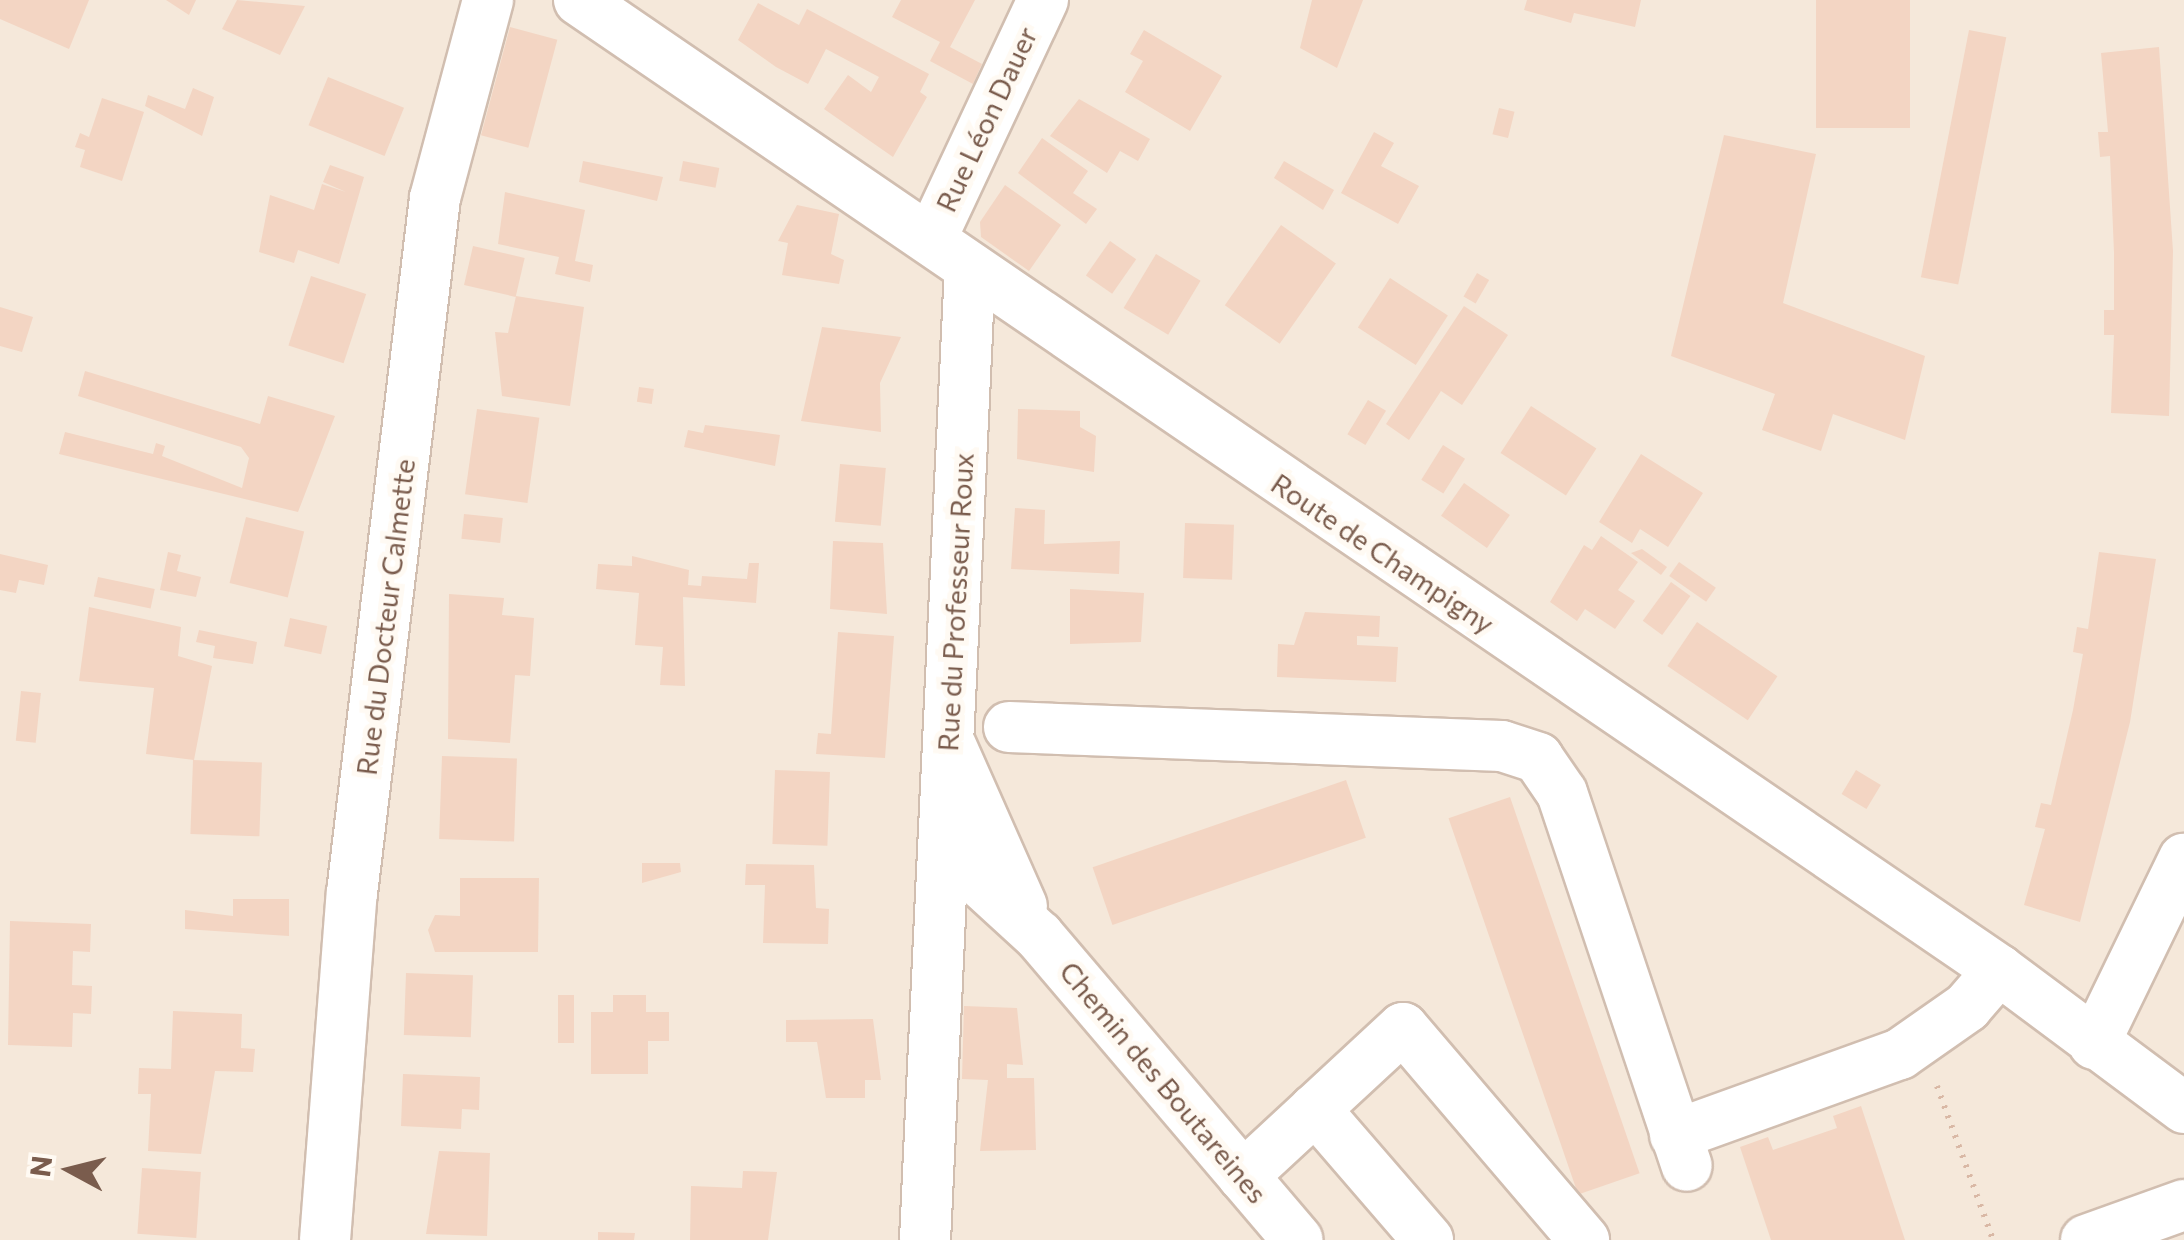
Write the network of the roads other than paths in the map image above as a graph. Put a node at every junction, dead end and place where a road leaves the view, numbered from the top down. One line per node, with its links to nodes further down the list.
1 (488, 0): 20 (street, Rue du Docteur Calmette)
2 (579, 0): 4 (street, Route de Champigny)
3 (1043, 0): 4 (street, Rue Léon Dauer)
4 (930, 239): 5 (street, Route de Champigny)
5 (970, 268): 6 (street, Route de Champigny); 8 (street, Rue du Professeur Roux)
6 (1586, 692): 9 (street); 14 (street, Route de Champigny)
7 (1009, 726): 9 (street)
8 (948, 740): 10 (street, Rue du Professeur Roux); 12 (street, Chemin des Boutareines)
9 (1538, 758): 14 (street)
10 (944, 822): 12 (street, Chemin des Boutareines); 13 (street, Rue du Professeur Roux)
11 (2184, 859): 15 (street)
12 (991, 868): 13 (street); 18 (street, Chemin des Boutareines)
13 (938, 936): 21 (street, Rue du Professeur Roux)
14 (1998, 970): 15 (street, Route de Champigny)
15 (2094, 1044): 16 (street, Route de Champigny)
16 (2184, 1108)
17 (1316, 1109): 18 (street); 23 (street); 24 (street)
18 (1243, 1176): 22 (street, Chemin des Boutareines)
19 (2184, 1205): 25 (street)
20 (325, 1240)
21 (925, 1240)
22 (1298, 1240)
23 (1428, 1240)
24 (1584, 1240)
25 (2086, 1240)

